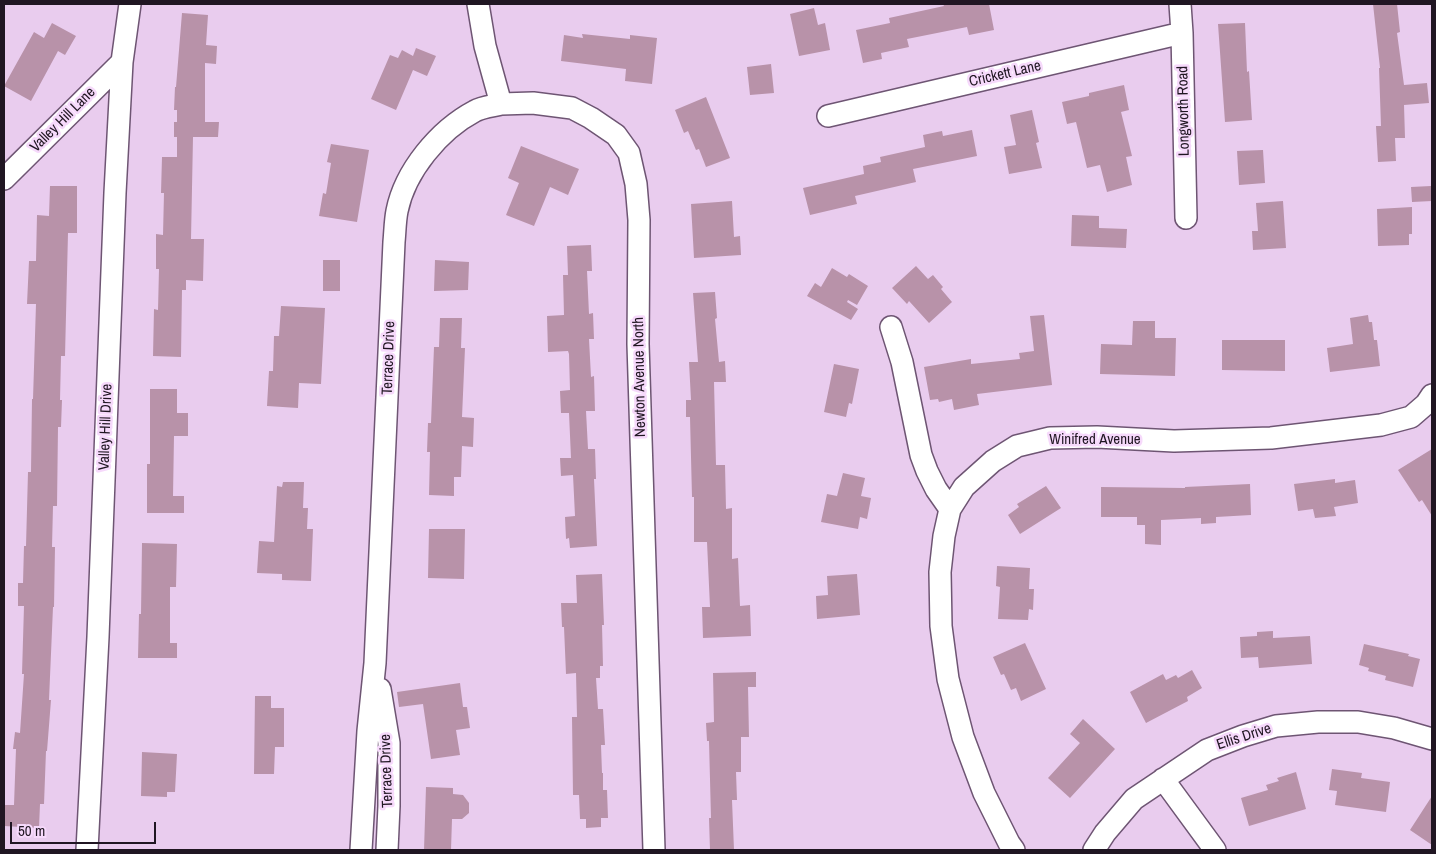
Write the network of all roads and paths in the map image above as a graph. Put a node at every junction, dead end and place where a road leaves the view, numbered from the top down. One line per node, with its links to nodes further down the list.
1 (130, 4): 5 (street, Valley Hill Drive)
2 (478, 4): 6 (street)
3 (1180, 4): 4 (street, Longworth Road)
4 (1182, 33): 7 (street, Crickett Lane); 9 (street, Longworth Road)
5 (122, 62): 8 (street, Valley Hill Lane); 16 (street, Valley Hill Drive)
6 (501, 104): 13 (street, Terrace Drive); 19 (street, Newton Avenue North)
7 (828, 116)
8 (4, 179)
9 (1186, 218)
10 (891, 327): 12 (street)
11 (1432, 395): 12 (street, Winifred Avenue)
12 (950, 509): 20 (street, Winifred Avenue)
13 (375, 663): 17 (street, Terrace Drive); 18 (street, Terrace Drive)
14 (1432, 739): 15 (street, Ellis Drive)
15 (1163, 779): 21 (street, Ellis Drive); 22 (street)
16 (87, 850)
17 (361, 850)
18 (387, 850)
19 (654, 850)
20 (1014, 850)
21 (1094, 850)
22 (1216, 850)

